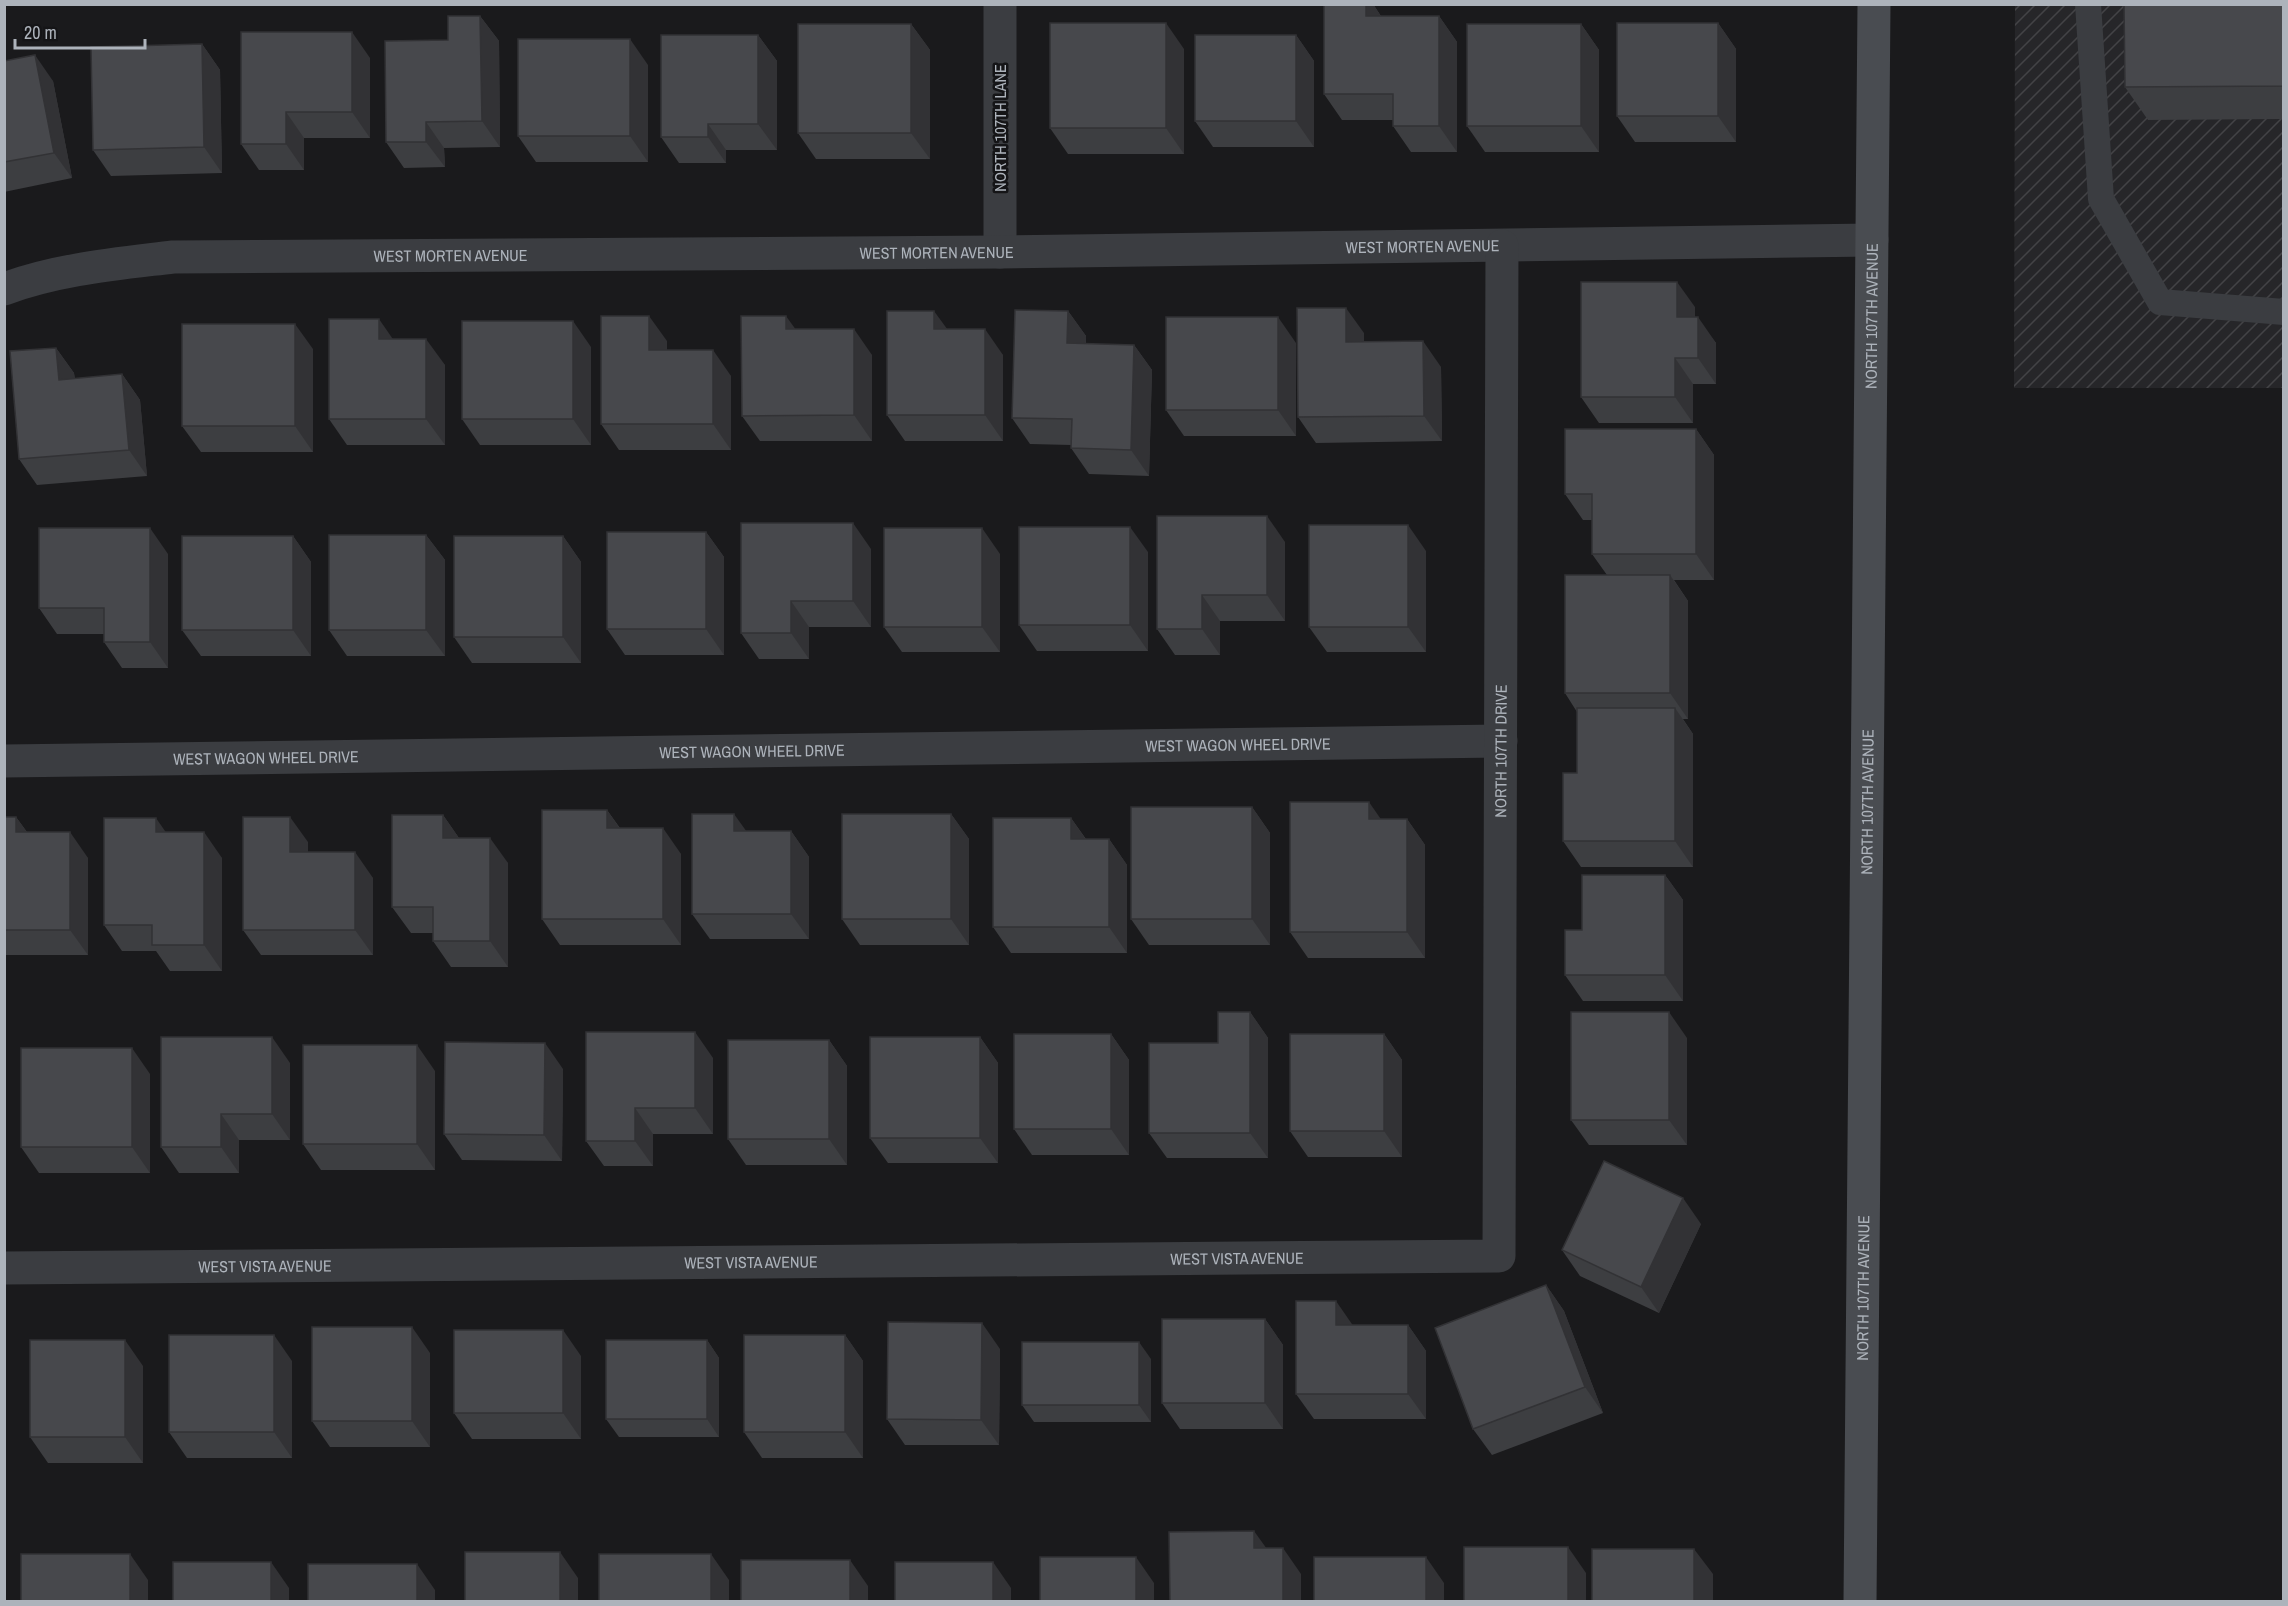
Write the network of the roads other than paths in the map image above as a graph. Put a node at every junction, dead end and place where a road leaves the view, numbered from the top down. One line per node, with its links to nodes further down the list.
1 (1000, 4): 6 (street, NORTH 107TH LANE)
2 (1874, 4): 4 (street, NORTH 107TH AVENUE)
3 (2088, 4): 8 (lane)
4 (1872, 240): 5 (street, WEST MORTEN AVENUE); 13 (street, NORTH 107TH AVENUE)
5 (1503, 246): 6 (street, WEST MORTEN AVENUE); 9 (street, NORTH 107TH DRIVE)
6 (1000, 252): 7 (street, WEST MORTEN AVENUE)
7 (4, 289)
8 (2283, 312)
9 (1501, 741): 10 (street, WEST WAGON WHEEL DRIVE); 11 (street, NORTH 107TH DRIVE)
10 (4, 761)
11 (1499, 1256): 12 (street, WEST VISTA AVENUE)
12 (4, 1268)
13 (1860, 1602)

